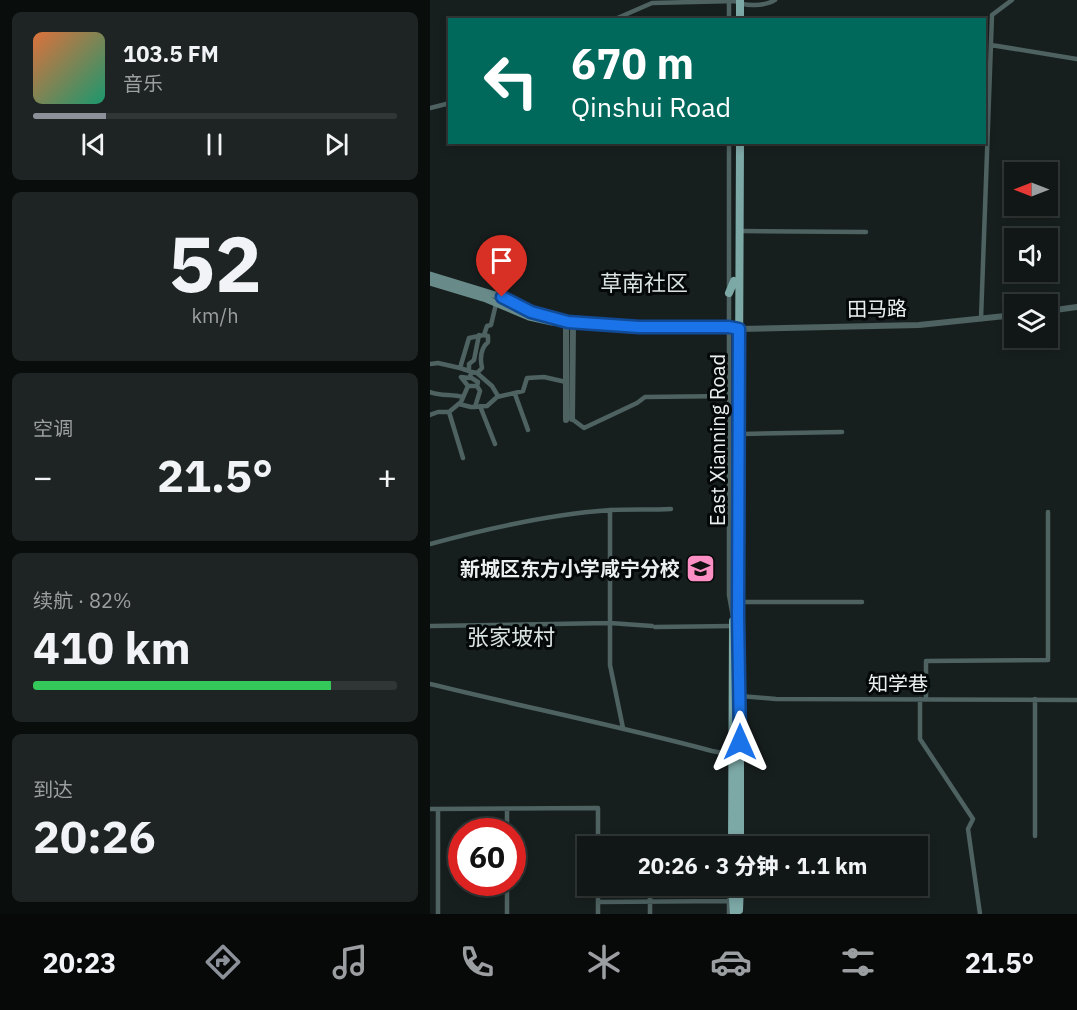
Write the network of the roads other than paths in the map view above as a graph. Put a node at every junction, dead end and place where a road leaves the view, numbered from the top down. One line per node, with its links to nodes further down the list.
1 (775, 0): 3 (street)
2 (1012, 0): 8 (street)
3 (737, 1): 4 (street); 5 (street); 6 (main road); 7 (main road)
4 (618, 18)
5 (730, 18)
6 (735, 18)
7 (741, 18)
8 (991, 45): 9 (street); 26 (street)
9 (1076, 59)
10 (448, 104): 11 (street)
11 (430, 108)
12 (729, 144): 21 (street)
13 (735, 144): 19 (main road, East Xianning Road)
14 (741, 144): 16 (street)
15 (741, 144): 28 (main road, East Xianning Road)
16 (742, 231): 17 (street); 28 (street)
17 (866, 232)
18 (430, 275): 28 (main road)
19 (734, 281): 21 (main road); 28 (main road, East Xianning Road)
20 (430, 282): 22 (main road)
21 (729, 293): 28 (street)
22 (496, 304): 27 (main road); 29 (street)
23 (1076, 307): 24 (street)
24 (1058, 310)
25 (1004, 316): 26 (street, 田马路)
26 (981, 319): 28 (street, 田马路)
27 (569, 326): 28 (main road); 34 (street)
28 (735, 329): 40 (street); 49 (street); 56 (main road, East Xianning Road); 58 (main road, East Xianning Road)
29 (481, 335): 30 (street); 30 (street); 32 (street)
30 (477, 361): 33 (street); 33 (street)
31 (430, 364): 32 (street)
32 (460, 368): 33 (street)
33 (472, 373): 35 (street); 36 (street); 39 (street)
34 (569, 382): 38 (street); 46 (street)
35 (468, 386): 36 (street); 41 (street)
36 (477, 386): 43 (street)
37 (430, 392): 41 (street)
38 (515, 394): 39 (street); 47 (street)
39 (498, 396): 43 (street)
40 (729, 396): 46 (street); 58 (street)
41 (463, 397): 42 (street)
42 (459, 404): 43 (street); 44 (street)
43 (478, 406): 50 (street)
44 (449, 412): 45 (street); 51 (street)
45 (430, 415)
46 (569, 420)
47 (528, 430)
48 (842, 432): 49 (street)
49 (742, 434): 56 (street)
50 (495, 444)
51 (463, 458)
52 (671, 509): 53 (street)
53 (610, 510): 55 (street); 59 (street)
54 (1048, 512): 65 (street)
55 (430, 544)
56 (738, 602): 57 (street); 63 (main road, East Xianning Road)
57 (862, 602)
58 (733, 617): 61 (main road, East Xianning Road)
59 (610, 623): 60 (street); 61 (street); 68 (street)
60 (430, 626)
61 (733, 626): 69 (main road, East Xianning Road)
62 (430, 684): 68 (street)
63 (740, 696): 64 (street, 知学巷); 76 (main road, East Xianning Road)
64 (920, 699): 65 (street, 知学巷); 94 (street)
65 (926, 699): 66 (street, 知学巷)
66 (1035, 699): 67 (street, 知学巷); 77 (street)
67 (1076, 700)
68 (623, 728): 69 (street)
69 (733, 749): 75 (main road, East Xianning Road)
70 (430, 809): 71 (street)
71 (438, 809): 72 (street); 87 (street)
72 (507, 809): 73 (street); 74 (street)
73 (507, 818)
74 (598, 836)
75 (732, 836)
76 (740, 836)
77 (1035, 836)
78 (507, 896): 88 (street)
79 (598, 896): 86 (street)
80 (650, 896): 84 (street)
81 (732, 896): 85 (street)
82 (735, 896): 92 (main road)
83 (737, 896): 93 (main road)
84 (650, 901): 85 (street); 86 (street); 90 (street)
85 (729, 901): 91 (street)
86 (598, 902): 89 (street)
87 (438, 914)
88 (507, 914)
89 (598, 914)
90 (650, 914)
91 (729, 914)
92 (734, 914)
93 (740, 914)
94 (980, 914)

